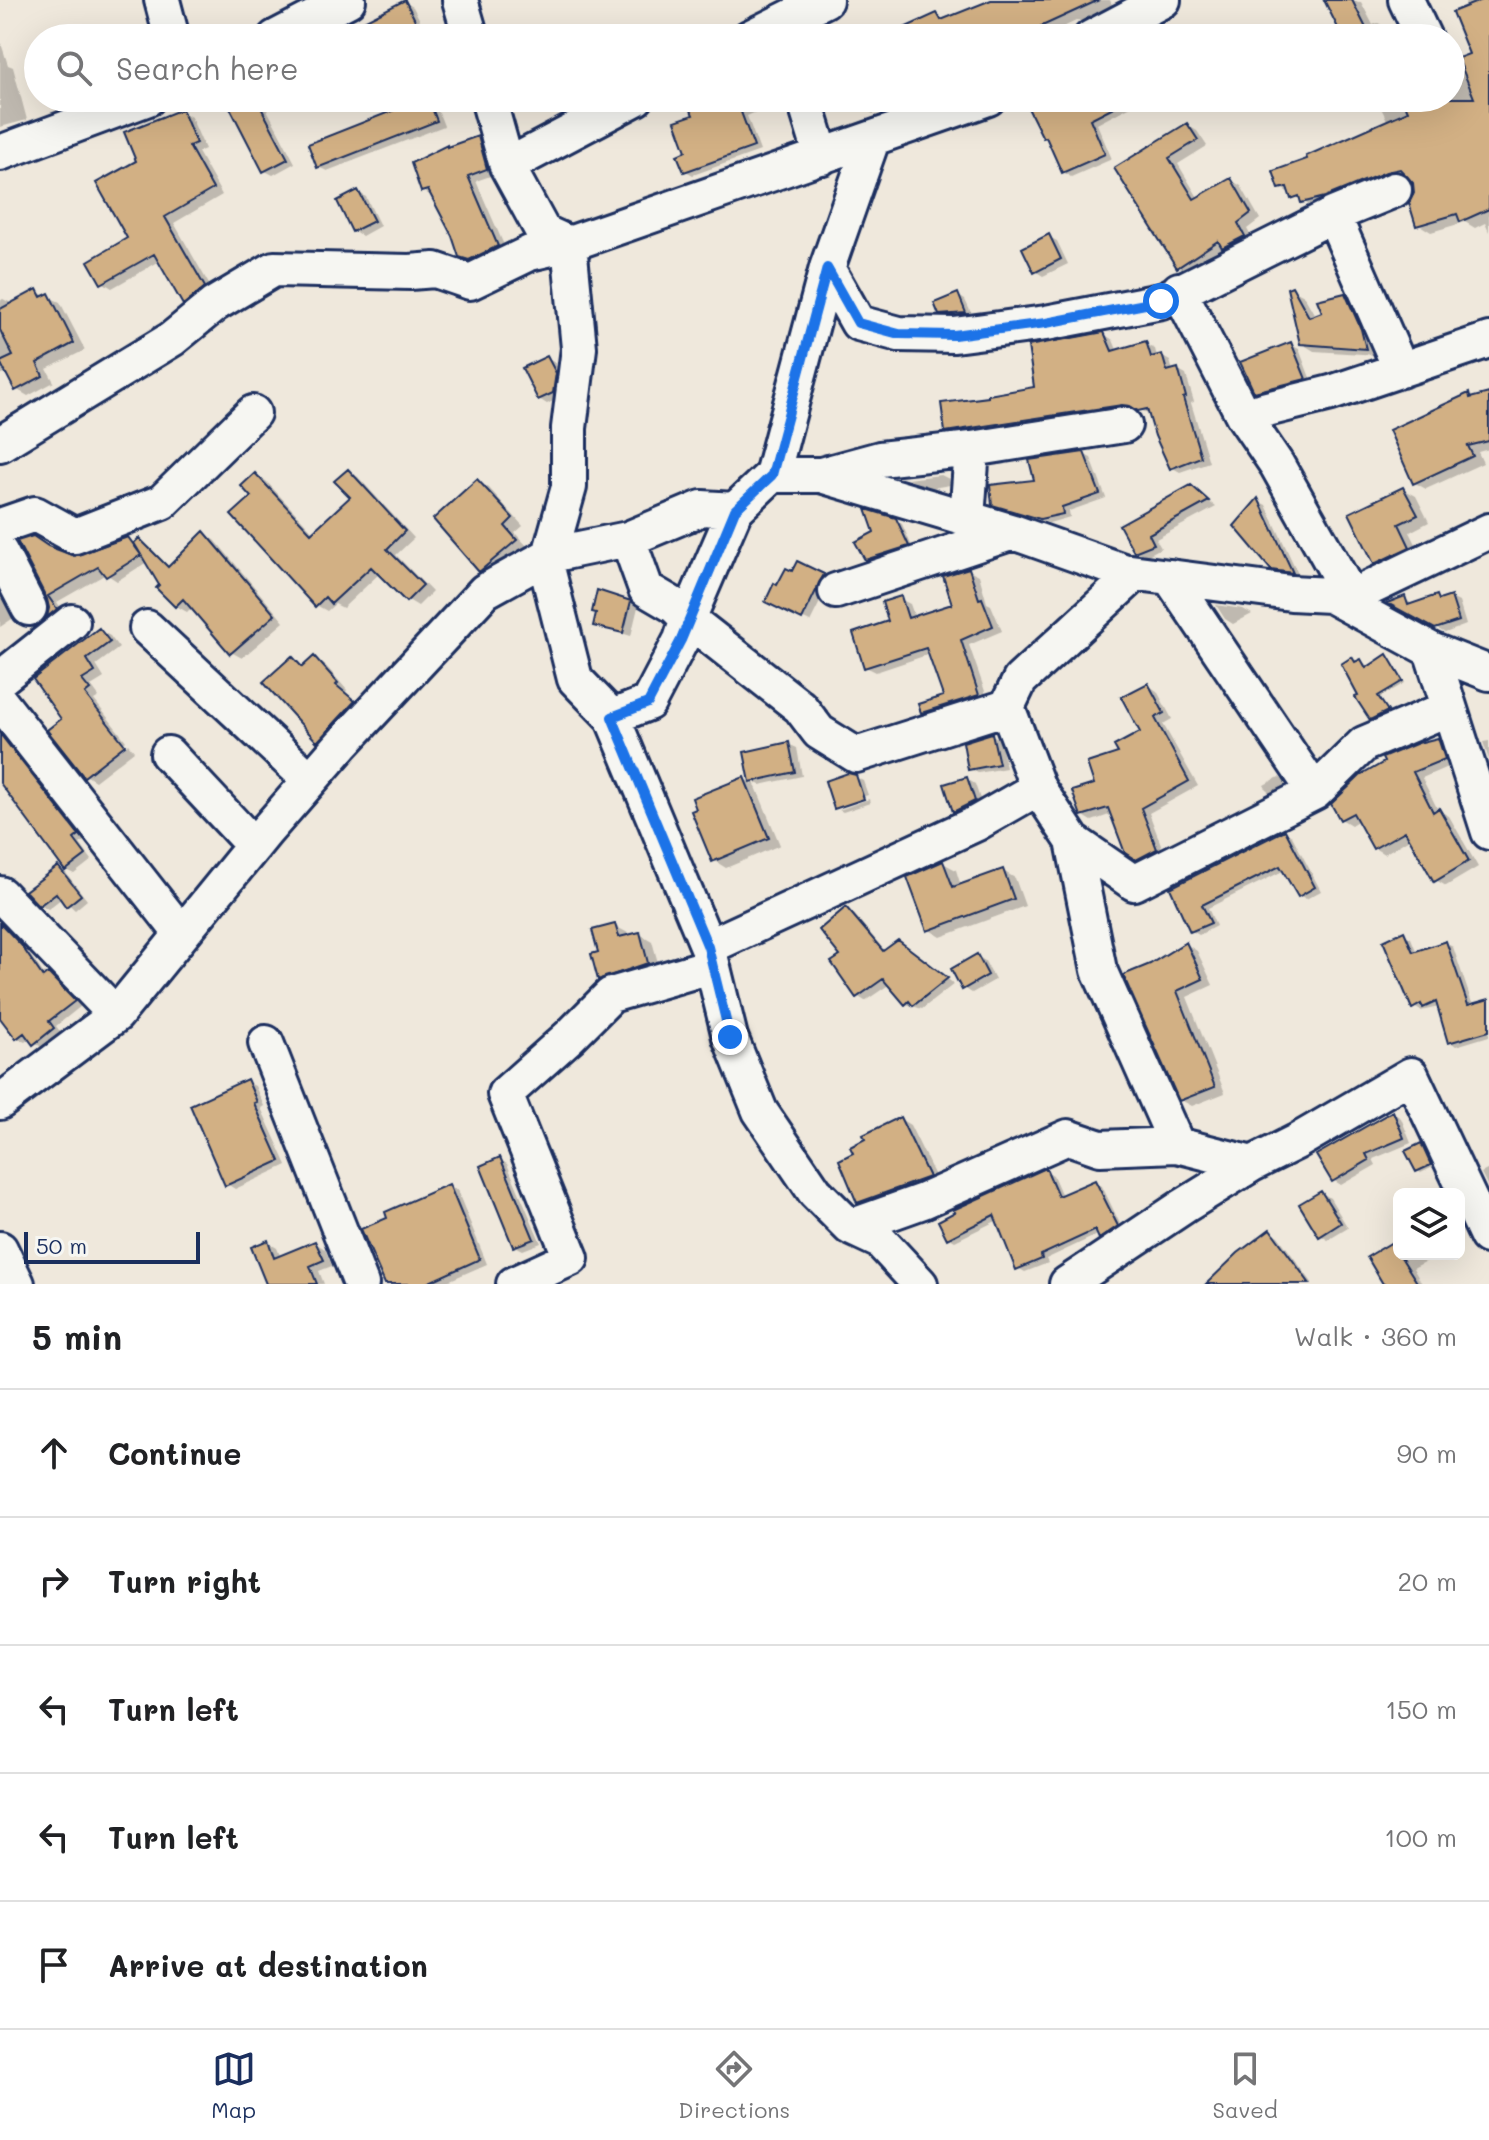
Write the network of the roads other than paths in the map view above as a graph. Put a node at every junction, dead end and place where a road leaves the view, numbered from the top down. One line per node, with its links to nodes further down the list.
1 (162, 0): 8 (street)
2 (348, 0): 9 (street)
3 (460, 0): 10 (street)
4 (825, 0): 7 (street)
5 (1163, 0): 11 (street)
6 (1406, 0): 12 (street)
7 (781, 20)
8 (168, 24)
9 (302, 24)
10 (467, 24)
11 (1118, 24)
12 (1417, 24)
13 (110, 112): 19 (street)
14 (492, 112): 21 (street)
15 (609, 112): 21 (street)
16 (808, 112): 20 (street)
17 (949, 112): 18 (street)
18 (872, 140): 20 (street); 25 (street)
19 (0, 153)
20 (822, 157): 24 (street)
21 (507, 166): 24 (street)
22 (1394, 190): 23 (street)
23 (1333, 215): 26 (street); 28 (street)
24 (569, 244): 32 (street); 43 (street)
25 (827, 268): 26 (street); 34 (street)
26 (1179, 290): 30 (street)
27 (1489, 340): 28 (street)
28 (1401, 370): 30 (street)
29 (253, 413): 38 (street)
30 (1243, 415): 47 (street)
31 (1124, 425): 33 (street)
32 (0, 444)
33 (972, 449): 35 (street); 37 (street)
34 (772, 475): 35 (street); 36 (street)
35 (821, 475): 37 (street)
36 (735, 510): 41 (street); 49 (street)
37 (967, 518): 40 (street)
38 (0, 526)
39 (1489, 531): 47 (street)
40 (1013, 532): 44 (street); 46 (street)
41 (628, 539): 43 (street); 49 (street)
42 (0, 552): 48 (street)
43 (550, 555): 58 (street); 60 (street)
44 (1136, 573): 45 (street); 56 (street)
45 (1170, 577): 47 (street); 62 (street)
46 (836, 591)
47 (1356, 603): 52 (street)
48 (29, 608)
49 (688, 619): 56 (street); 58 (street)
50 (72, 622): 54 (street)
51 (147, 628): 60 (street)
52 (1431, 650): 53 (street); 57 (street)
53 (1489, 673)
54 (0, 679)
55 (0, 702): 67 (street)
56 (1007, 707): 61 (street)
57 (1449, 708): 62 (street); 63 (street)
58 (612, 717): 68 (street)
59 (168, 754): 65 (street)
60 (310, 780): 65 (street)
61 (1038, 788): 64 (street); 68 (street)
62 (1315, 792): 64 (street)
63 (1489, 832)
64 (1073, 841): 72 (street)
65 (254, 846): 67 (street)
66 (0, 894): 69 (street)
67 (181, 933): 69 (street)
68 (710, 957): 74 (street); 79 (street)
69 (116, 1015): 71 (street)
70 (266, 1043): 78 (street)
71 (0, 1102)
72 (1177, 1145): 73 (street); 74 (street)
73 (1252, 1164): 75 (street); 82 (street)
74 (865, 1234): 80 (street); 81 (street)
75 (1489, 1235)
76 (0, 1249): 77 (street)
77 (17, 1284)
78 (361, 1284)
79 (514, 1284)
80 (899, 1284)
81 (920, 1284)
82 (1067, 1284)

